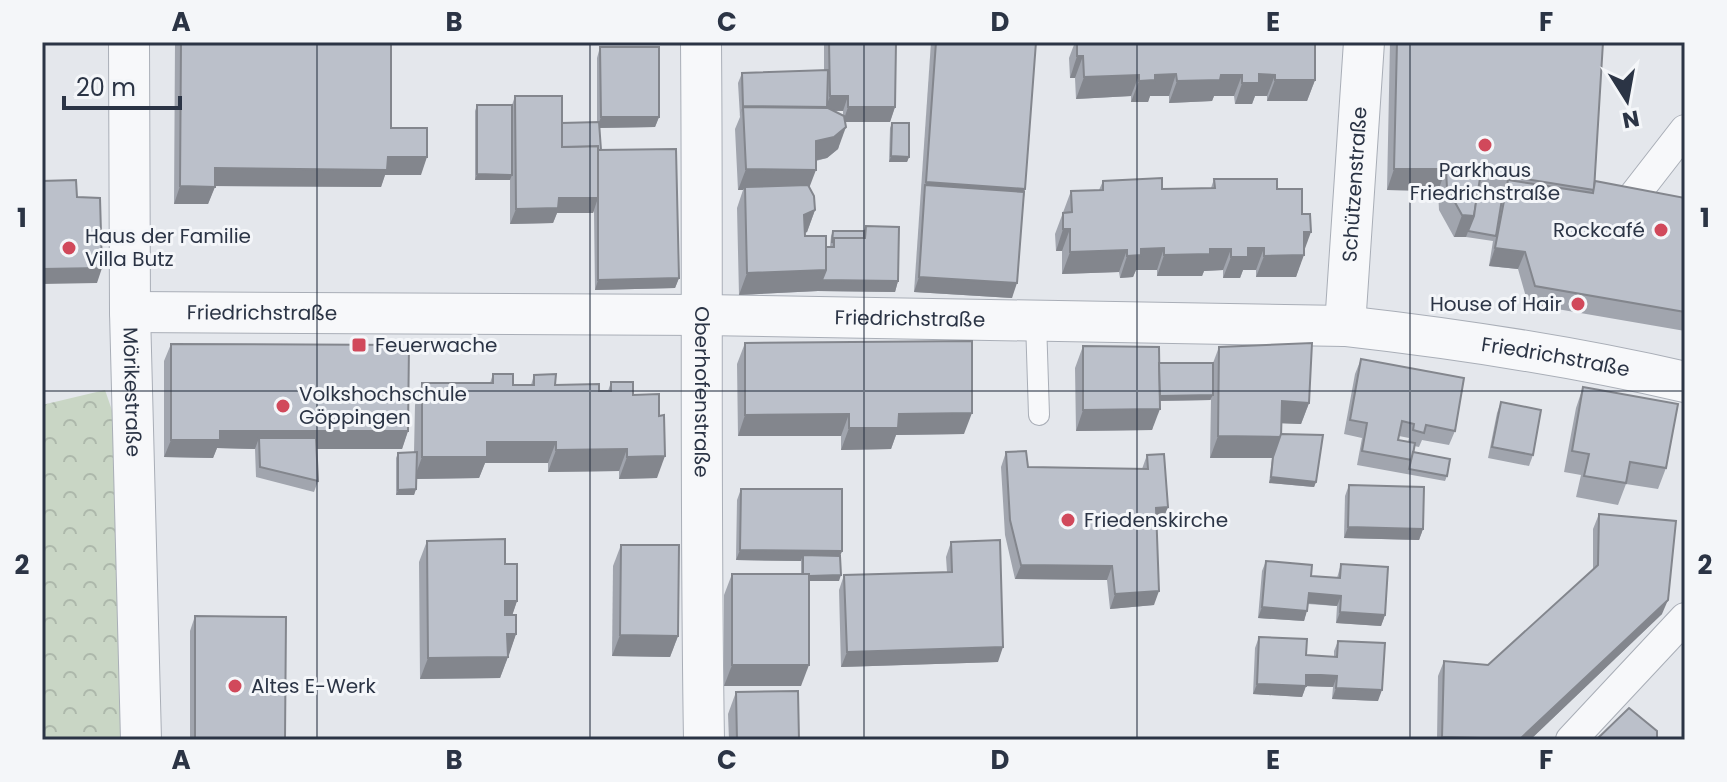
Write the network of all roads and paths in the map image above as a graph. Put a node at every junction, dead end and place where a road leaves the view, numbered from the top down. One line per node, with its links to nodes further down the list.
1 (129, 42): 6 (street, Mörikestraße)
2 (701, 42): 7 (street, Oberhofenstraße)
3 (1364, 42): 9 (street, Schützenstraße)
4 (1685, 130): 5 (street)
5 (1626, 206)
6 (130, 312): 7 (street, Friedrichstraße); 13 (street, Mörikestraße)
7 (704, 315): 8 (street, Friedrichstraße); 14 (street, Oberhofenstraße)
8 (1036, 321): 9 (street, Friedrichstraße); 11 (lane)
9 (1345, 326): 10 (street, Friedrichstraße)
10 (1685, 382)
11 (1039, 415)
12 (1685, 618): 15 (street)
13 (141, 740)
14 (704, 740)
15 (1571, 740)

